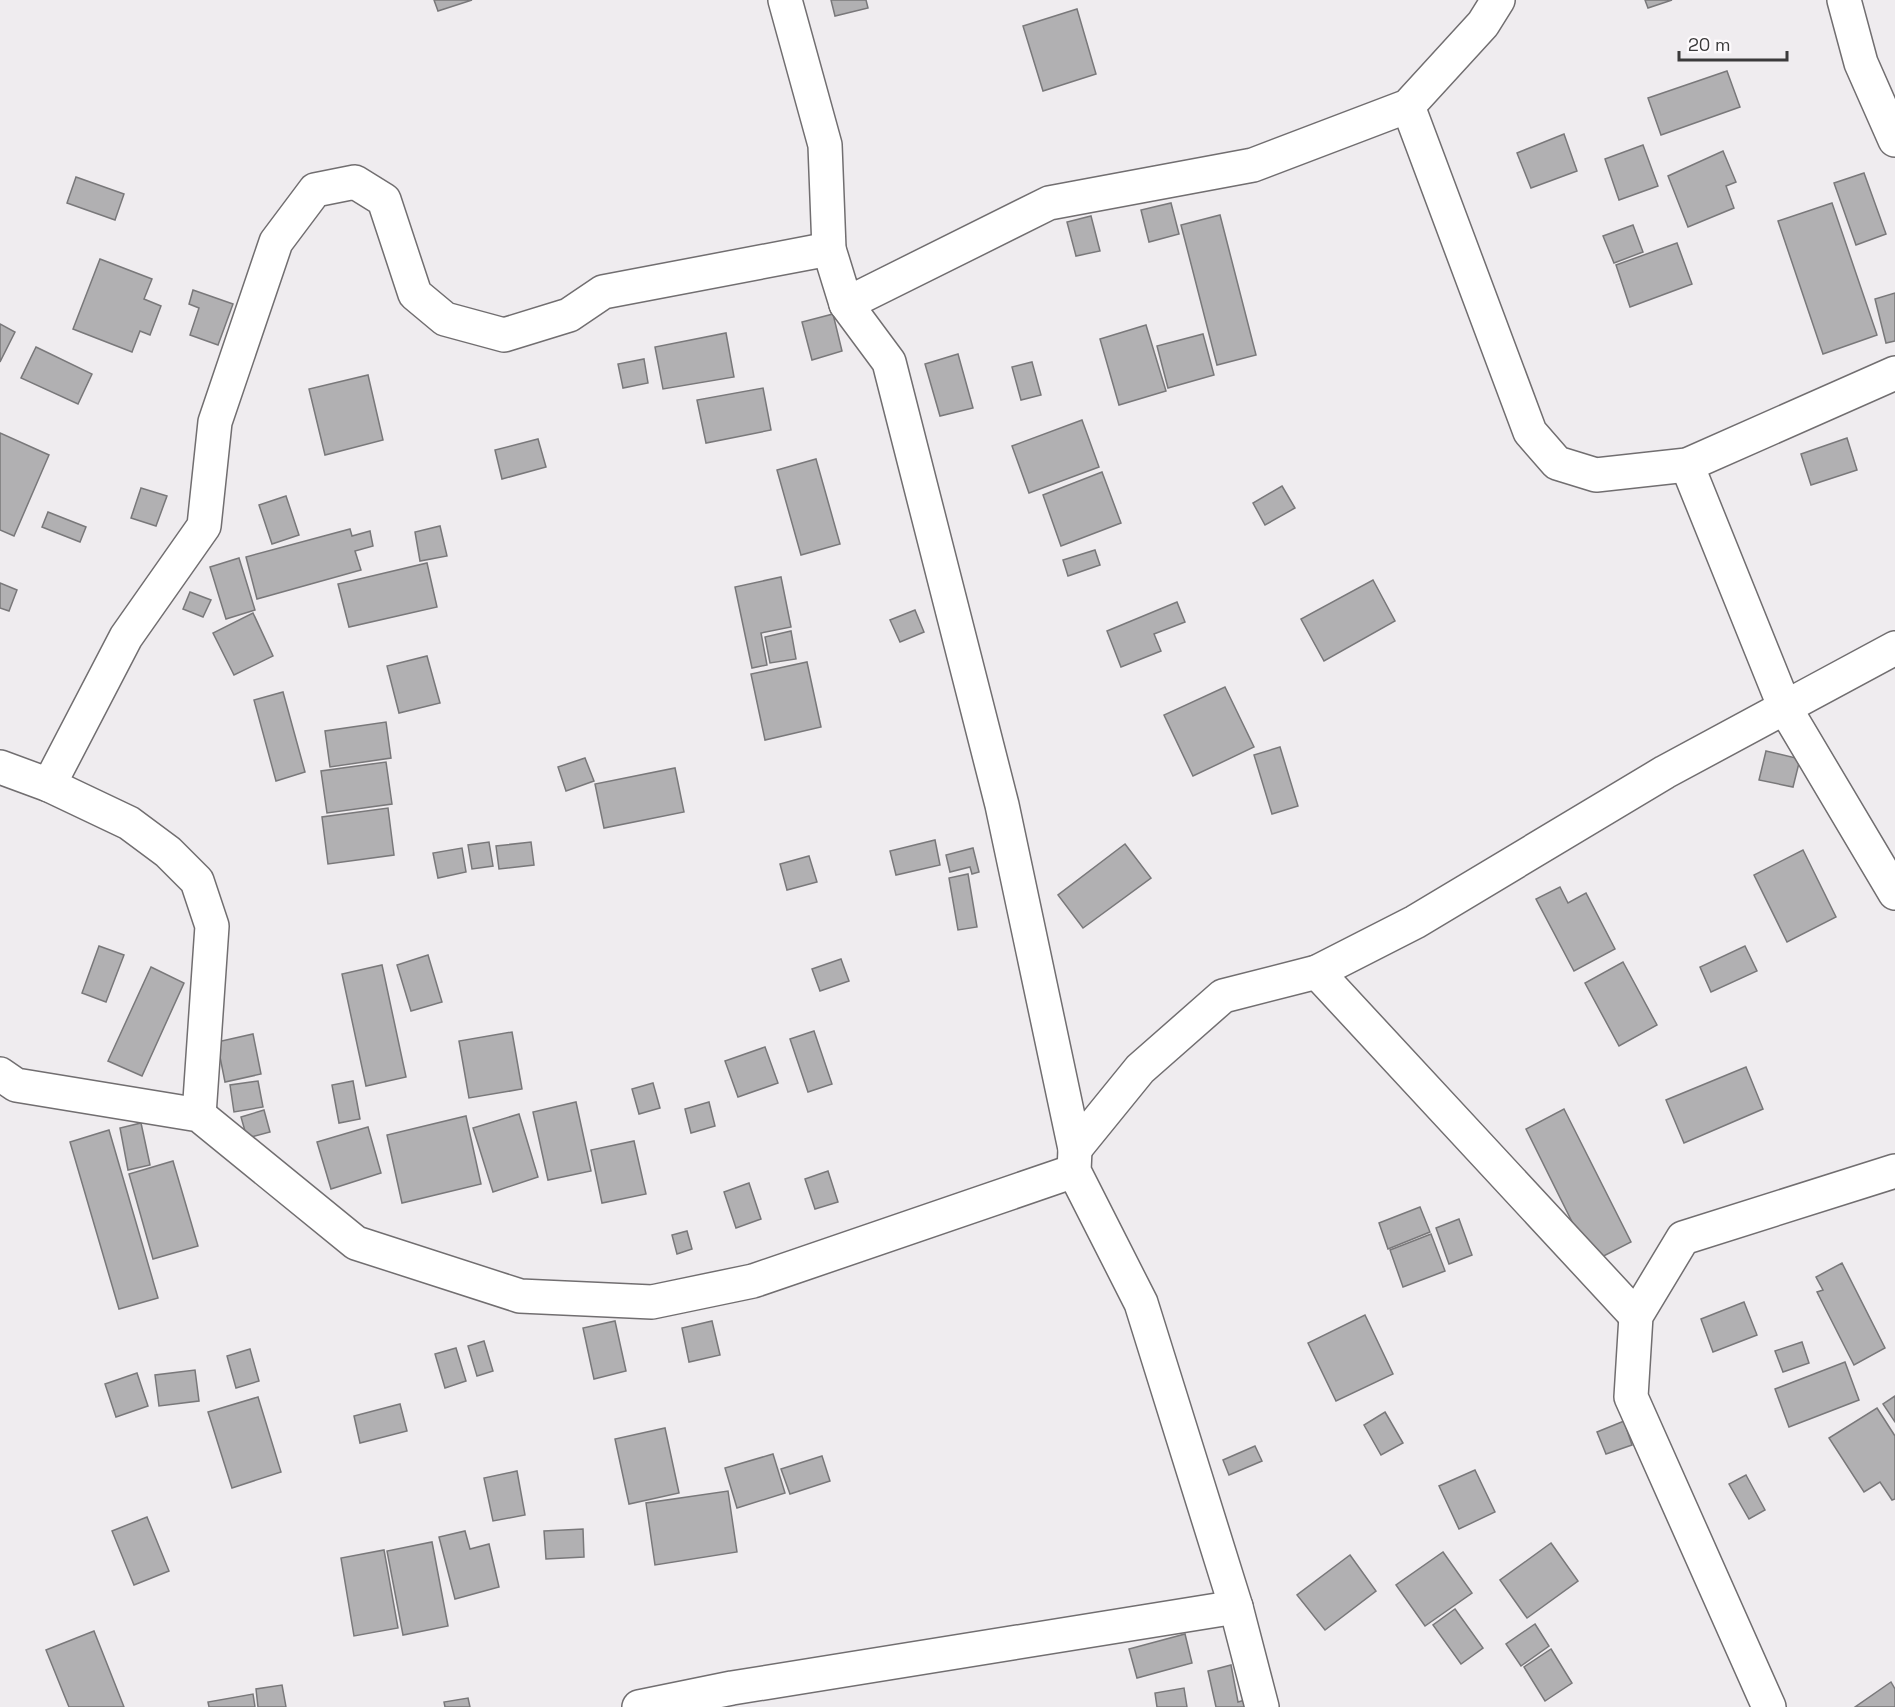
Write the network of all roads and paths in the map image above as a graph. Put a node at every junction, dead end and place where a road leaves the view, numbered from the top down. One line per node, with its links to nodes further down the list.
1 (785, 0): 6 (street)
2 (1498, 0): 4 (street)
3 (1844, 0): 5 (street)
4 (1408, 106): 7 (street); 9 (street)
5 (1895, 140)
6 (829, 249): 7 (street); 13 (street)
7 (846, 304): 18 (street)
8 (1895, 373): 9 (street)
9 (1687, 465): 11 (street)
10 (1895, 648): 11 (street)
11 (1785, 708): 14 (street); 15 (street)
12 (0, 767): 13 (street)
13 (49, 785): 17 (street)
14 (1895, 893)
15 (1317, 972): 18 (street); 20 (street)
16 (0, 1074): 17 (street)
17 (199, 1115): 18 (street)
18 (1075, 1160): 21 (street)
19 (1895, 1171): 20 (street)
20 (1636, 1316): 24 (street)
21 (1236, 1607): 22 (street); 23 (street)
22 (639, 1707)
23 (1262, 1707)
24 (1769, 1707)

